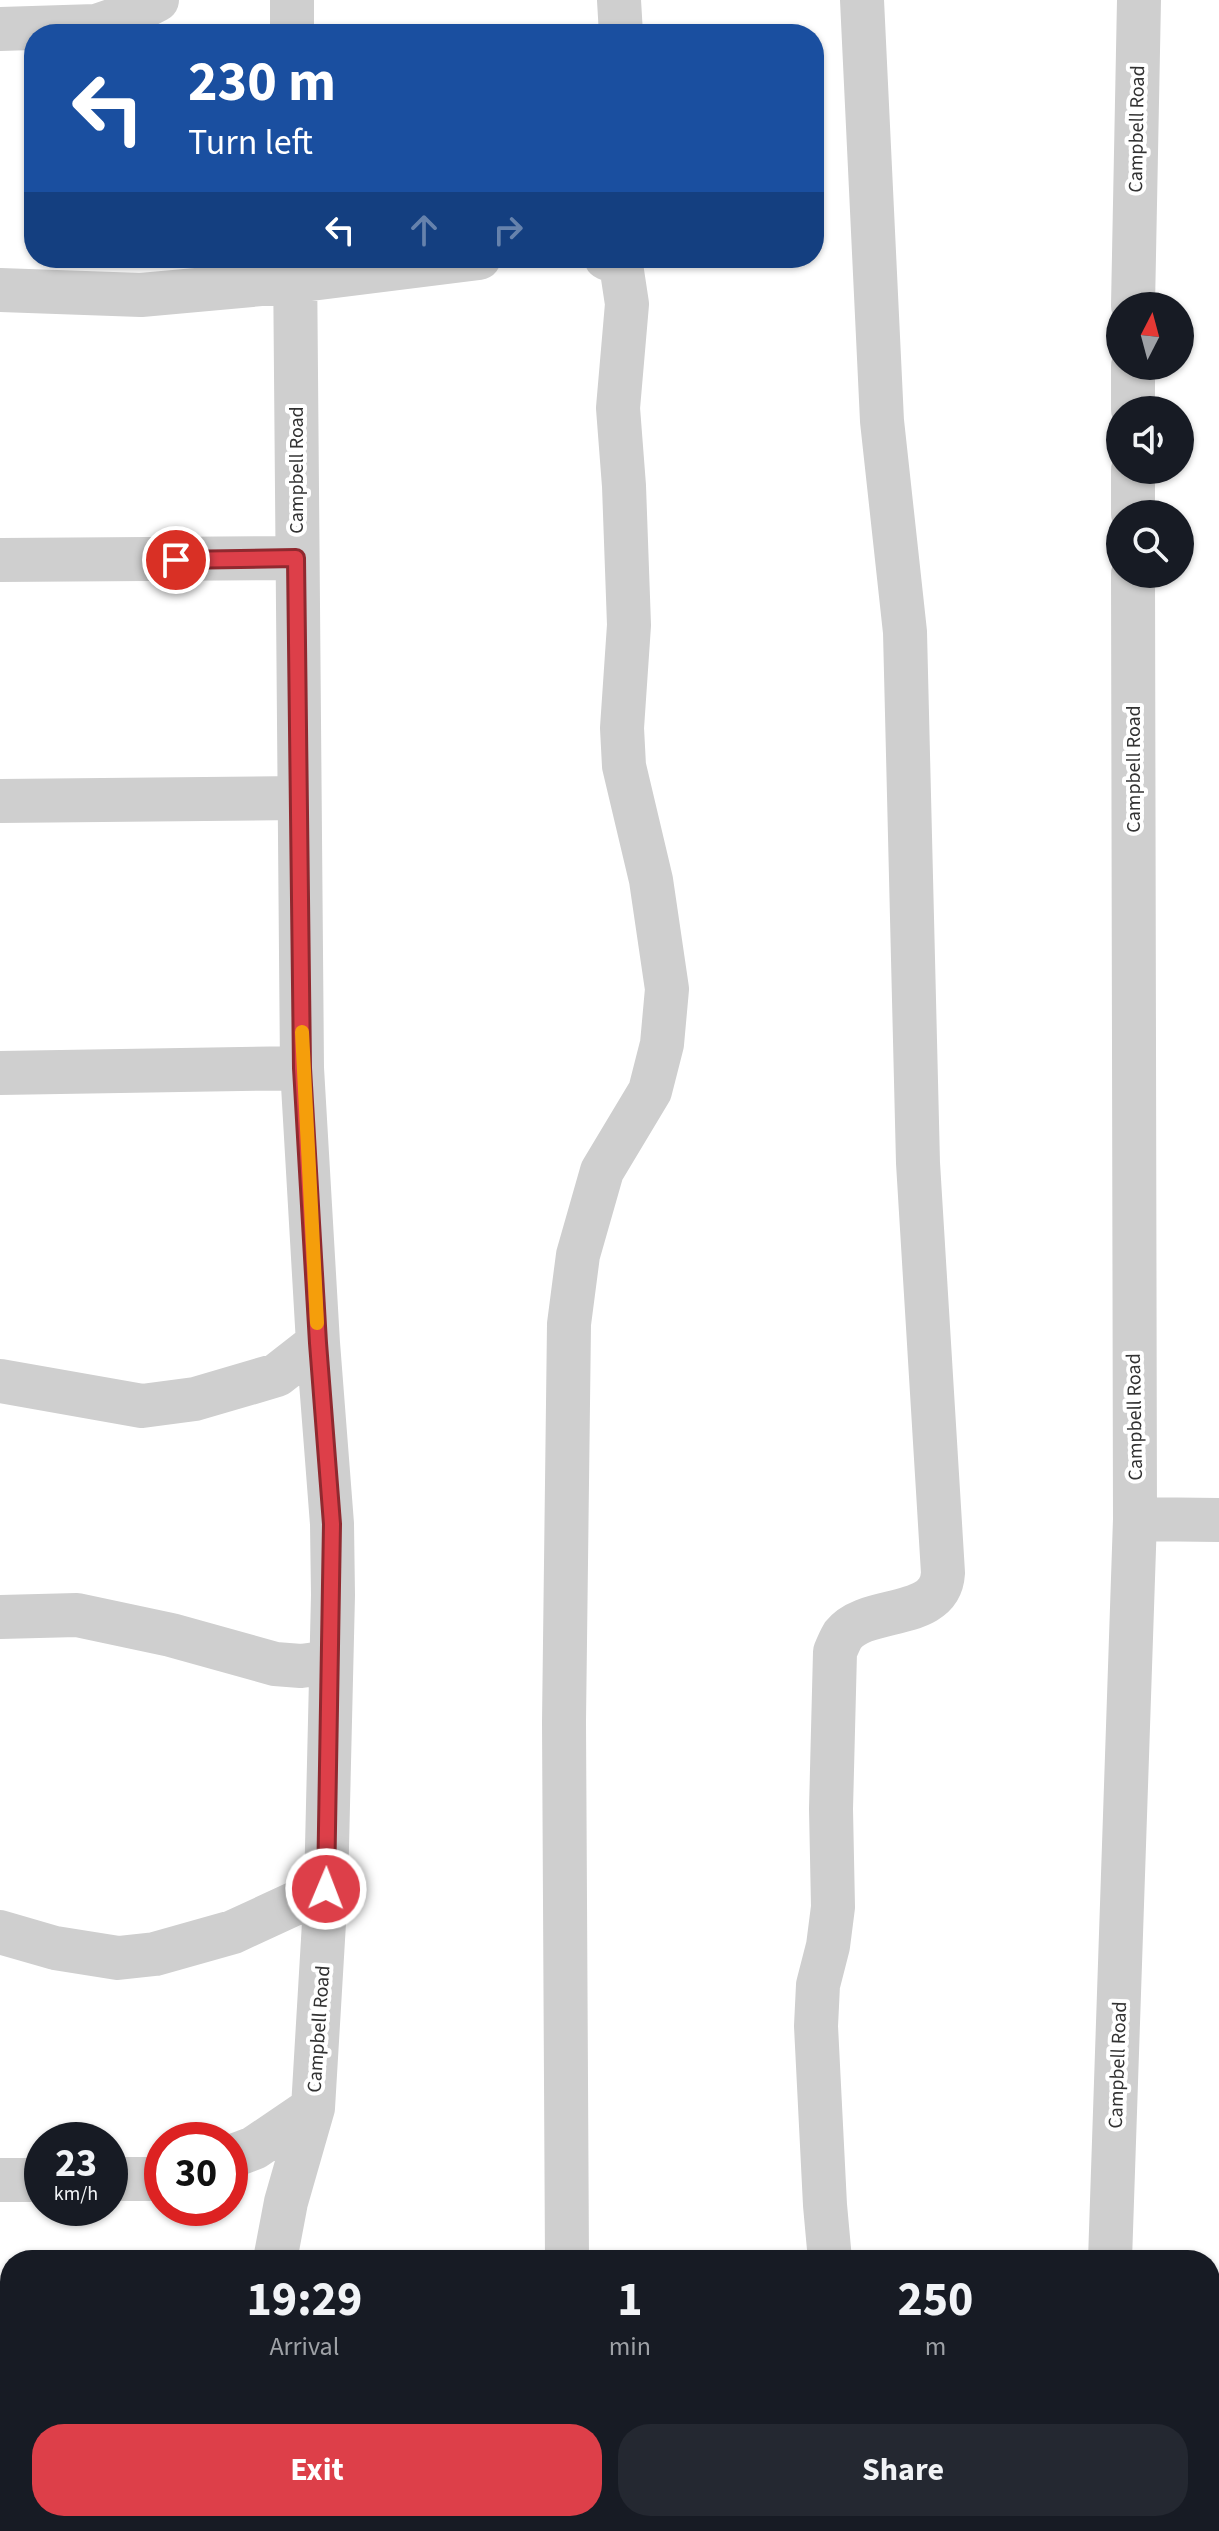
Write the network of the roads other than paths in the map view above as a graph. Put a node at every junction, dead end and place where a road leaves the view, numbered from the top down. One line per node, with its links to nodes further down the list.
1 (157, 0): 6 (street)
2 (292, 0): 7 (street)
3 (619, 0): 8 (street)
4 (862, 0): 36 (street)
5 (1139, 0): 14 (street, Campbell Road)
6 (102, 24)
7 (292, 24)
8 (620, 24)
9 (24, 28): 10 (street)
10 (0, 29)
11 (620, 268): 35 (street)
12 (295, 269): 13 (street); 15 (street, Campbell Road)
13 (0, 290)
14 (1133, 292)
15 (296, 558): 16 (street); 18 (street, Campbell Road)
16 (0, 560)
17 (1133, 588): 24 (street, Campbell Road)
18 (299, 798): 19 (street); 20 (street, Campbell Road)
19 (0, 801)
20 (302, 1068): 21 (street); 22 (street, Campbell Road)
21 (0, 1073)
22 (318, 1343): 23 (street); 27 (street, Campbell Road)
23 (0, 1381)
24 (1135, 1519): 25 (street); 37 (street, Campbell Road)
25 (1219, 1520)
26 (0, 1617): 27 (street)
27 (331, 1662): 28 (street, Campbell Road)
28 (326, 1889): 29 (street); 30 (street, Campbell Road)
29 (0, 1932)
30 (313, 2108): 31 (street); 34 (street, Campbell Road)
31 (248, 2150)
32 (0, 2180): 33 (street)
33 (24, 2180)
34 (277, 2250)
35 (567, 2250)
36 (829, 2250)
37 (1110, 2250)

